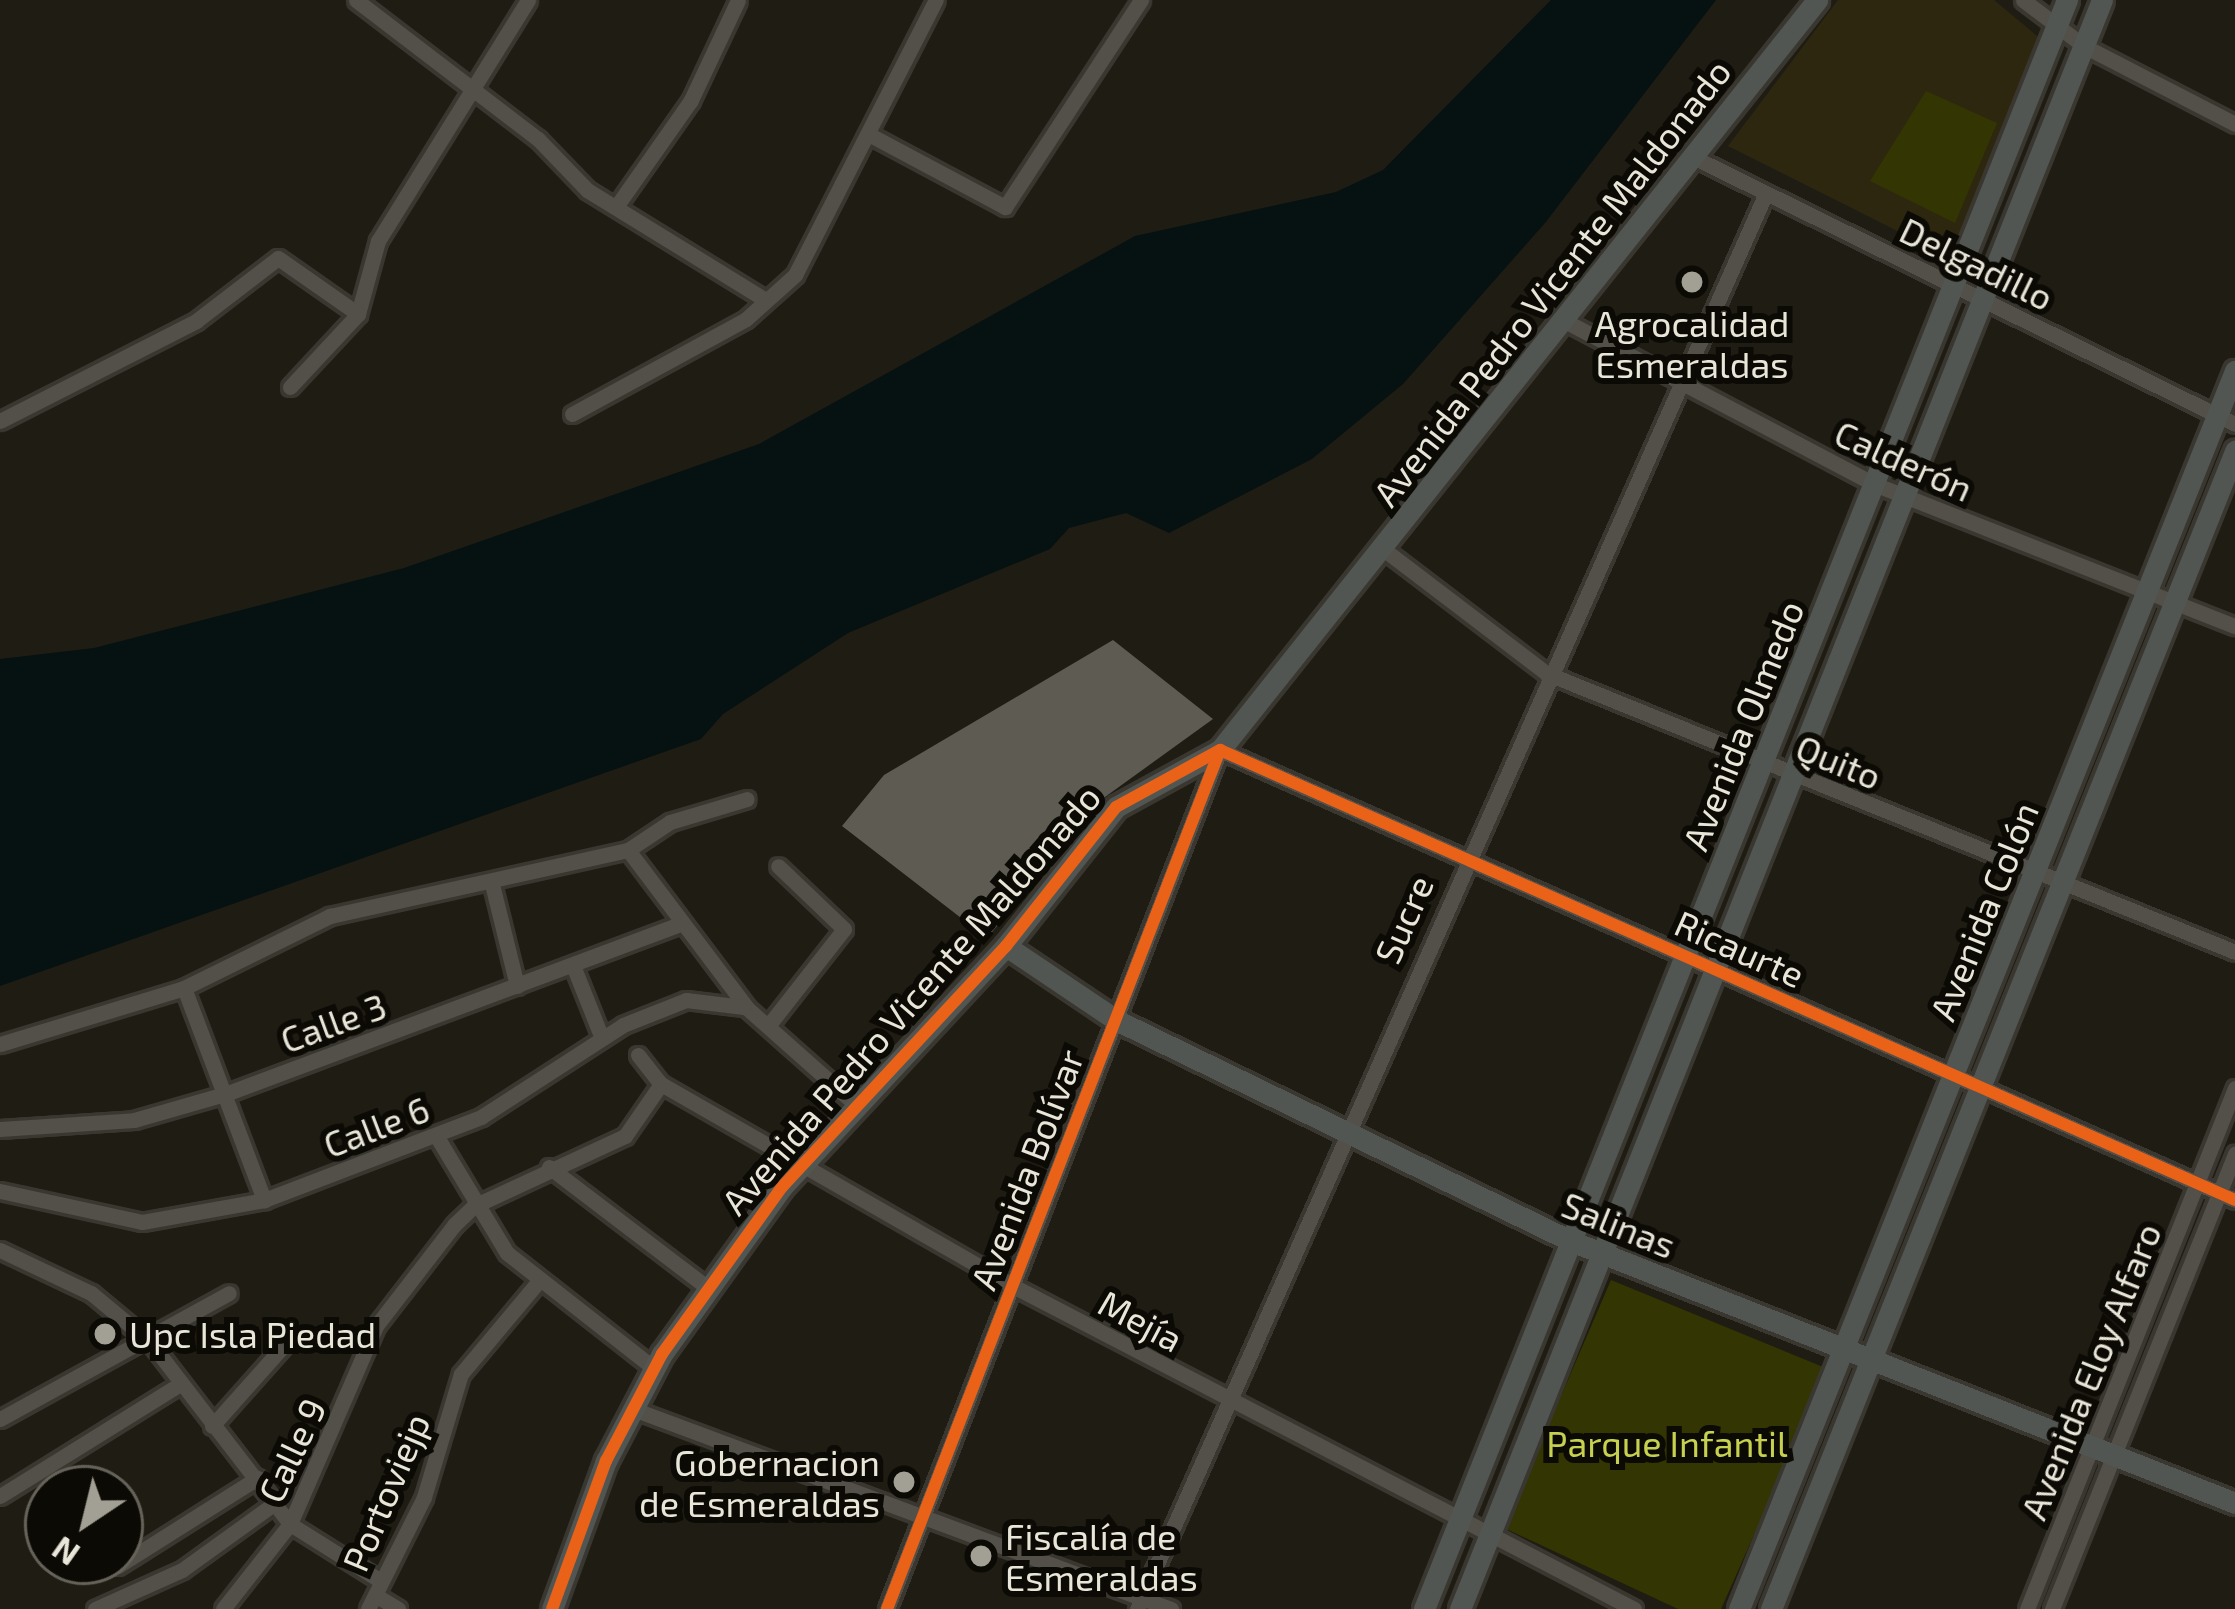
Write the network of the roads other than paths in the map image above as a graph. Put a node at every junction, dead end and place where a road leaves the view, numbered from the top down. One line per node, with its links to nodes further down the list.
1 (356, 0): 12 (street)
2 (528, 0): 12 (street)
3 (738, 0): 17 (street)
4 (936, 0): 14 (street)
5 (1141, 0): 14 (street)
6 (1817, 0): 15 (street, Avenida Pedro Vicente Maldonado)
7 (2023, 0): 10 (street)
8 (2067, 0): 10 (street, Avenida Olmedo)
9 (2102, 0): 11 (street, Avenida Olmedo)
10 (2056, 28): 11 (street); 18 (street, Avenida Olmedo)
11 (2084, 46): 13 (street); 19 (street, Avenida Olmedo)
12 (467, 86): 17 (street); 21 (street)
13 (2235, 124)
14 (872, 136): 20 (street)
15 (1693, 157): 16 (street, Delgadillo); 22 (street, Avenida Pedro Vicente Maldonado)
16 (1766, 193): 18 (street, Delgadillo); 24 (street, Sucre)
17 (618, 204): 20 (street)
18 (1953, 285): 19 (street, Delgadillo); 30 (street, Avenida Olmedo)
19 (1982, 299): 27 (street, Delgadillo); 31 (street, Avenida Olmedo)
20 (766, 300): 26 (street)
21 (358, 314): 25 (street); 28 (street)
22 (1563, 320): 24 (street, Calderón); 32 (street, Avenida Pedro Vicente Maldonado)
23 (2235, 371): 27 (street, Avenida Colón)
24 (1677, 385): 30 (street, Calderón); 36 (street, Sucre)
25 (290, 387)
26 (572, 414)
27 (2226, 419): 33 (street, Avenida Colón)
28 (0, 421)
29 (2235, 451): 34 (street, Avenida Colón)
30 (1874, 484): 31 (street, Calderón); 38 (street, Avenida Olmedo)
31 (1904, 496): 33 (street, Calderón); 39 (street, Avenida Olmedo)
32 (1382, 548): 36 (street, Quito); 37 (street, Avenida Pedro Vicente Maldonado)
33 (2146, 592): 34 (street, Calderón); 44 (street, Avenida Colón)
34 (2174, 603): 35 (street, Calderón); 46 (street, Avenida Colón)
35 (2235, 626)
36 (1546, 673): 38 (street, Quito); 42 (street, Sucre)
37 (1220, 750): 42 (street, Ricaurte); 48 (street, Avenida Pedro Vicente Maldonado); 56 (street, Avenida Bolívar)
38 (1762, 762): 39 (street, Quito); 50 (street, Avenida Olmedo)
39 (1792, 775): 44 (street, Quito); 52 (street, Avenida Olmedo)
40 (747, 799): 41 (street)
41 (628, 850): 45 (street); 47 (street)
42 (1463, 858): 50 (street, Ricaurte); 68 (street, Sucre)
43 (778, 866): 57 (street)
44 (2034, 874): 46 (street, Quito); 61 (street, Avenida Colón)
45 (492, 884): 53 (street); 54 (street)
46 (2061, 885): 49 (street, Quito); 63 (street, Avenida Colón)
47 (677, 925): 51 (street, Calle 3); 55 (street)
48 (1006, 946): 56 (street, Salinas); 66 (street, Avenida Pedro Vicente Maldonado)
49 (2235, 952)
50 (1685, 956): 52 (street, Ricaurte); 78 (street, Avenida Olmedo)
51 (574, 968): 53 (street, Calle 3); 58 (street)
52 (1714, 969): 61 (street, Ricaurte); 80 (street, Avenida Olmedo)
53 (517, 986): 65 (street, Calle 3)
54 (184, 988): 59 (street); 65 (street)
55 (747, 1008): 57 (street); 58 (street, Calle 6)
56 (1116, 1020): 68 (street, Salinas); 82 (street, Avenida Bolívar)
57 (768, 1026): 66 (street)
58 (601, 1036): 69 (street, Calle 6)
59 (0, 1044)
60 (638, 1055): 62 (street, Mejía)
61 (1953, 1075): 63 (street, Ricaurte); 87 (street, Avenida Colón)
62 (662, 1084): 71 (street, Mejía); 72 (street, Calle 9)
63 (1980, 1087): 73 (street, Ricaurte); 88 (street, Avenida Colón)
64 (2235, 1088): 73 (street, Avenida Eloy Alfaro)
65 (229, 1093): 67 (street, Calle 3); 76 (street)
66 (855, 1104): 71 (street, Avenida Pedro Vicente Maldonado)
67 (0, 1129)
68 (1341, 1134): 78 (street, Salinas); 91 (street, Sucre)
69 (437, 1137): 76 (street, Calle 6); 77 (street)
70 (2235, 1153): 75 (street, Avenida Eloy Alfaro)
71 (800, 1166): 82 (street, Mejía); 83 (street, Avenida Pedro Vicente Maldonado)
72 (549, 1167): 77 (street, Calle 9); 83 (street)
73 (2199, 1178): 75 (street, Ricaurte); 95 (street, Avenida Eloy Alfaro)
74 (0, 1191): 76 (street, Calle 6)
75 (2227, 1196): 96 (street, Avenida Eloy Alfaro)
76 (264, 1200)
77 (474, 1206): 81 (street); 103 (street, Calle 9)
78 (1571, 1241): 80 (street, Salinas); 102 (street, Avenida Olmedo)
79 (0, 1250): 85 (street)
80 (1601, 1253): 87 (street, Salinas); 104 (street, Avenida Olmedo)
81 (538, 1282): 89 (street); 108 (street, Portoviejp)
82 (1013, 1286): 91 (street, Mejía); 101 (street, Avenida Bolívar)
83 (709, 1289): 89 (street, Avenida Pedro Vicente Maldonado)
84 (229, 1293): 85 (street)
85 (149, 1342): 90 (street); 93 (street)
86 (285, 1344): 94 (street)
87 (1844, 1349): 88 (street, Salinas); 119 (street, Avenida Colón)
88 (1871, 1360): 95 (street, Salinas); 120 (street, Avenida Colón)
89 (655, 1369): 92 (street, Avenida Pedro Vicente Maldonado)
90 (178, 1384): 94 (street); 98 (street)
91 (1224, 1399): 102 (street, Mejía); 109 (street, Sucre)
92 (633, 1409): 101 (street); 113 (street, Avenida Pedro Vicente Maldonado)
93 (0, 1419)
94 (212, 1426): 97 (street)
95 (2094, 1442): 96 (street, Salinas); 121 (street, Avenida Eloy Alfaro)
96 (2114, 1455): 100 (street, Salinas); 122 (street, Avenida Eloy Alfaro)
97 (256, 1478): 99 (street); 105 (street)
98 (0, 1496)
99 (275, 1502): 103 (street); 107 (street)
100 (2235, 1503)
101 (923, 1517): 109 (street); 114 (street, Avenida Bolívar)
102 (1458, 1523): 104 (street, Mejía); 116 (street, Avenida Olmedo)
103 (290, 1524): 108 (street); 111 (street, Calle 9)
104 (1489, 1538): 117 (street, Avenida Olmedo); 118 (street, Mejía)
105 (144, 1546)
106 (129, 1585): 107 (street)
107 (133, 1593): 110 (street)
108 (375, 1595): 112 (street)
109 (1139, 1603): 115 (street)
110 (95, 1609)
111 (223, 1609)
112 (398, 1609)
113 (552, 1609)
114 (887, 1609)
115 (1172, 1609)
116 (1424, 1609)
117 (1460, 1609)
118 (1634, 1609)
119 (1739, 1609)
120 (1771, 1609)
121 (2027, 1609)
122 (2052, 1609)

